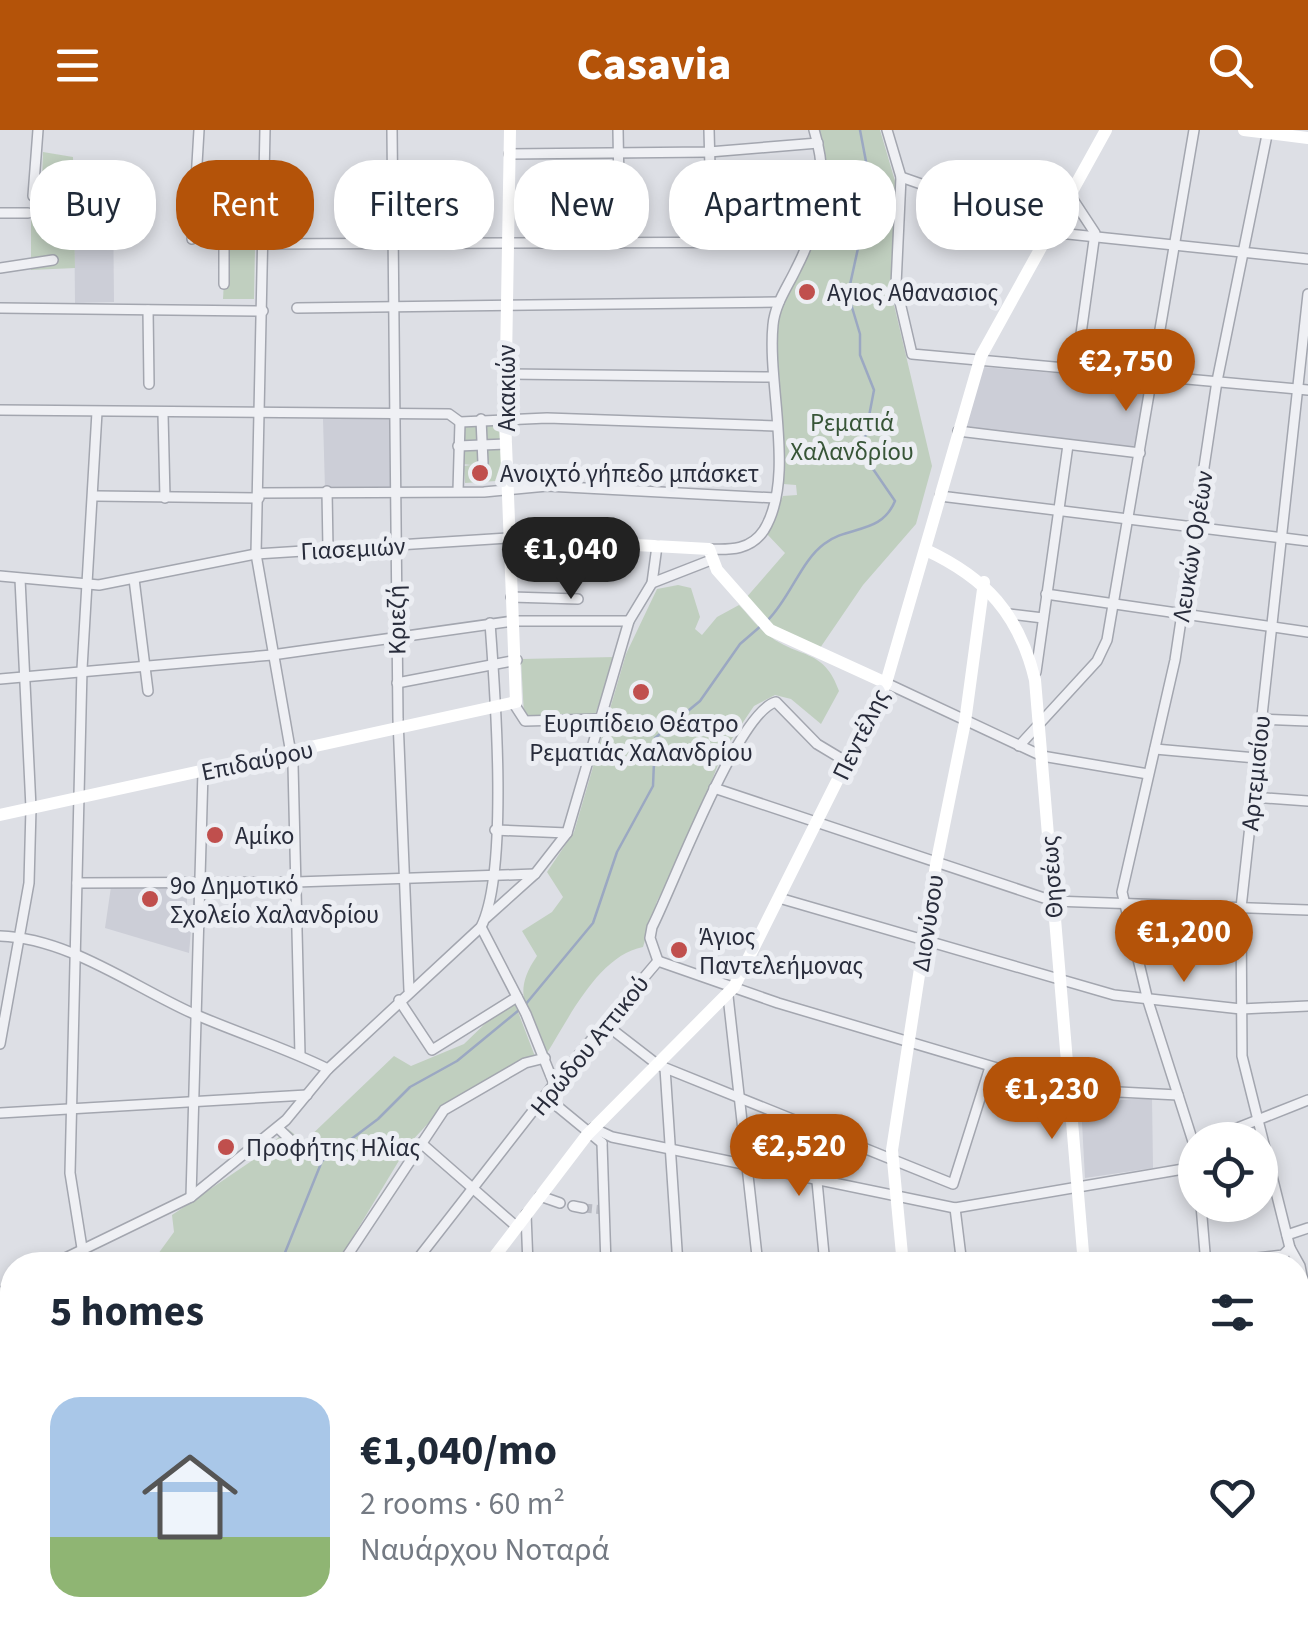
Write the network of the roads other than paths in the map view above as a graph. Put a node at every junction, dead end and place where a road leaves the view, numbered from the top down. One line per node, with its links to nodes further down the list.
1 (38, 130): 19 (street)
2 (198, 130): 20 (street)
3 (265, 130): 21 (street)
4 (392, 130): 22 (street, Κριεζή)
5 (510, 130): 18 (street, Ακακιών)
6 (618, 130): 17 (street)
7 (709, 130): 16 (street)
8 (814, 130): 15 (street)
9 (887, 130): 26 (street)
10 (1106, 130): 27 (street, Πεντέλης)
11 (1194, 130): 37 (street)
12 (1244, 130): 13 (street)
13 (1268, 131): 14 (street); 43 (street, Λευκών Ορέων)
14 (1308, 138)
15 (818, 143): 16 (street); 25 (street)
16 (710, 152): 17 (street); 24 (street)
17 (618, 153): 18 (street); 23 (street)
18 (509, 154): 35 (street, Ακακιών)
19 (36, 160)
20 (197, 160)
21 (264, 160)
22 (391, 160)
23 (618, 160)
24 (710, 160)
25 (820, 160)
26 (901, 177): 28 (street); 57 (street)
27 (1079, 179)
28 (916, 182)
29 (1079, 208): 33 (street)
30 (0, 213): 31 (street)
31 (28, 214)
32 (1079, 237): 33 (street)
33 (1094, 240): 37 (street); 59 (street)
34 (494, 243): 35 (street)
35 (508, 243): 36 (street); 50 (street, Ακακιών)
36 (514, 243)
37 (1176, 246): 43 (street); 62 (street)
38 (224, 250): 47 (street)
39 (263, 250): 55 (street)
40 (390, 250): 51 (street, Κριεζή)
41 (804, 250): 49 (street)
42 (1039, 250): 56 (street, Πεντέλης)
43 (1244, 255): 44 (street); 63 (street, Λευκών Ορέων)
44 (1308, 259)
45 (53, 260): 46 (street)
46 (0, 268)
47 (224, 284)
48 (1308, 294): 65 (street, Αρτεμισίου)
49 (779, 302): 50 (street); 61 (street)
50 (507, 305): 51 (street); 60 (street, Ακακιών)
51 (393, 307): 53 (street); 70 (street, Κριεζή)
52 (0, 308): 54 (street)
53 (297, 308)
54 (148, 310): 55 (street); 64 (street)
55 (263, 311): 69 (street)
56 (986, 346): 57 (street, Πεντέλης); 58 (street)
57 (979, 362): 58 (street); 75 (street, Πεντέλης)
58 (1007, 364): 59 (street)
59 (1076, 370): 62 (street)
60 (506, 374): 61 (street); 71 (street, Ακακιών)
61 (772, 377): 74 (street)
62 (1151, 377): 63 (street); 80 (street)
63 (1217, 381): 65 (street); 93 (street, Λευκών Ορέων)
64 (149, 384)
65 (1303, 389): 95 (street, Αρτεμισίου)
66 (0, 410): 67 (street)
67 (98, 412): 68 (street); 86 (street)
68 (163, 414): 69 (street); 89 (street)
69 (262, 416): 70 (street); 87 (street)
70 (396, 416): 73 (street); 85 (street, Κριεζή)
71 (505, 418): 72 (street); 74 (street); 76 (street, Ακακιών)
72 (480, 419): 73 (street); 78 (street)
73 (460, 422): 79 (street, Ακακιών)
74 (776, 426): 90 (street)
75 (958, 430): 77 (street); 88 (street, Πεντέλης)
76 (506, 444): 78 (street); 82 (street, Ακακιών)
77 (1068, 444): 80 (street); 91 (street)
78 (482, 445): 79 (street); 81 (street)
79 (458, 446): 84 (street, Ακακιών)
80 (1140, 454): 92 (street)
81 (483, 463)
82 (507, 490): 84 (street); 90 (street); 94 (street, Ακακιών)
83 (327, 491): 85 (street); 87 (street); 99 (street)
84 (458, 492): 85 (street)
85 (396, 493): 97 (street, Κριεζή)
86 (96, 496): 89 (street); 108 (street)
87 (259, 496): 89 (street); 101 (street)
88 (940, 496): 91 (street); 100 (street, Πεντέλης)
89 (165, 498)
90 (774, 498): 102 (street)
91 (1057, 510): 92 (street); 109 (street)
92 (1130, 520): 93 (street); 112 (street)
93 (1194, 528): 95 (street); 114 (street, Λευκών Ορέων)
94 (508, 538): 97 (street, Γιασεμιών); 98 (street, Γιασεμιών); 110 (street, Ακακιών)
95 (1281, 538): 96 (street); 119 (street, Αρτεμισίου)
96 (1308, 541)
97 (395, 546): 99 (street, Γιασεμιών); 121 (street, Κριεζή)
98 (657, 546): 102 (street, Γιασεμιών); 107 (street)
99 (328, 549): 101 (street, Γιασεμιών)
100 (926, 550): 106 (street, Θησέως); 130 (street, Πεντέλης)
101 (256, 554): 105 (street, Γιασεμιών); 122 (street)
102 (710, 555): 107 (street); 130 (street)
103 (0, 576): 104 (street, Γιασεμιών)
104 (20, 579): 108 (street, Γιασεμιών); 127 (street)
105 (134, 579): 108 (street, Γιασεμιών); 125 (street)
106 (984, 582): 113 (street, Θησέως); 137 (street, Διονύσου)
107 (652, 583): 117 (street)
108 (88, 586): 126 (street)
109 (1046, 594): 112 (street); 115 (street)
110 (511, 597): 111 (street); 116 (street, Ακακιών)
111 (578, 599)
112 (1114, 605): 114 (street); 138 (street)
113 (1010, 614): 115 (street); 129 (street, Θησέως)
114 (1181, 616): 119 (street); 142 (street, Λευκών Ορέων)
115 (1043, 618): 129 (street)
116 (513, 621): 117 (street); 118 (street); 123 (street, Ακακιών)
117 (629, 622): 135 (street)
118 (490, 623): 121 (street); 124 (street)
119 (1271, 630): 120 (street); 136 (street, Αρτεμισίου)
120 (1308, 632)
121 (397, 637): 122 (street); 131 (street, Κριεζή)
122 (272, 655): 125 (street); 143 (street)
123 (516, 660): 124 (street); 133 (street, Ακακιών)
124 (493, 662): 131 (street); 134 (street)
125 (145, 666): 126 (street); 132 (street)
126 (82, 669): 127 (street); 150 (street)
127 (23, 677): 128 (street); 153 (street)
128 (0, 679)
129 (1035, 680): 138 (street, Θησέως)
130 (886, 682): 137 (street); 146 (street, Πεντέλης)
131 (397, 683): 140 (street, Κριεζή)
132 (148, 691)
133 (514, 704): 134 (street, Επιδαύρου); 135 (street)
134 (497, 710): 140 (street, Επιδαύρου); 156 (street)
135 (598, 719): 157 (street)
136 (1261, 719): 139 (street); 145 (street, Αρτεμισίου)
137 (965, 722): 141 (street); 158 (street, Διονύσου)
138 (1040, 722): 141 (street); 144 (street, Θησέως)
139 (1308, 722)
140 (399, 730): 143 (street, Επιδαύρου); 161 (street, Κριεζή)
141 (1019, 746): 144 (street)
142 (1155, 748): 145 (street); 148 (street, Λευκών Ορέων)
143 (288, 753): 147 (street, Επιδαύρου); 163 (street)
144 (1042, 756): 148 (street); 166 (street, Θησέως)
145 (1256, 758): 151 (street, Αρτεμισίου)
146 (847, 762): 149 (street, Ηρώδου Αττικού); 155 (street, Πεντέλης)
147 (203, 771): 150 (street, Επιδαύρου); 164 (street)
148 (1148, 774): 167 (street, Λευκών Ορέων)
149 (714, 788): 155 (street); 175 (street, Ηρώδου Αττικού)
150 (78, 797): 153 (street, Επιδαύρου); 162 (street)
151 (1252, 797): 152 (street); 168 (street, Αρτεμισίου)
152 (1308, 801)
153 (31, 808): 154 (street, Επιδαύρου); 172 (street)
154 (0, 815)
155 (817, 824): 158 (street); 165 (street, Πεντέλης)
156 (495, 830): 157 (street); 160 (street)
157 (566, 833): 159 (street)
158 (936, 865): 166 (street); 173 (street, Διονύσου)
159 (535, 874): 160 (street); 170 (street)
160 (492, 877): 161 (street); 170 (street)
161 (405, 880): 163 (street); 177 (street, Κριεζή)
162 (77, 882): 164 (street); 174 (street)
163 (296, 882): 164 (street); 189 (street)
164 (198, 884): 185 (street)
165 (779, 898): 173 (street); 178 (street, Πεντέλης)
166 (1053, 902): 167 (street); 176 (street, Θησέως)
167 (1121, 902): 168 (street); 182 (street)
168 (1241, 908): 169 (street); 184 (street, Αρτεμισίου)
169 (1308, 910)
170 (483, 922): 177 (street); 179 (street)
171 (0, 936): 172 (street)
172 (23, 937): 174 (street); 180 (street)
173 (924, 942): 176 (street); 187 (street, Διονύσου)
174 (75, 956): 185 (street); 203 (street)
175 (658, 961): 178 (street); 186 (street, Ηρώδου Αττικού)
176 (1059, 981): 182 (street); 195 (street, Θησέως)
177 (409, 990): 181 (street)
178 (731, 992): 187 (street); 191 (street, Πεντέλης); 200 (street)
179 (519, 999): 181 (street); 190 (street)
180 (4, 1000): 188 (street)
181 (399, 1000): 193 (street)
182 (1148, 1001): 184 (street); 198 (street)
183 (1308, 1006): 184 (street)
184 (1241, 1009): 205 (street, Αρτεμισίου)
185 (196, 1014): 189 (street); 202 (street)
186 (606, 1024): 191 (street); 194 (street, Ηρώδου Αττικού)
187 (909, 1042): 192 (street); 215 (street, Διονύσου)
188 (0, 1044)
189 (300, 1055): 193 (street)
190 (545, 1058): 194 (street); 211 (street)
191 (662, 1066): 200 (street); 209 (street, Πεντέλης); 213 (street)
192 (990, 1066): 195 (street); 215 (street)
193 (328, 1069): 197 (street)
194 (554, 1084): 199 (street, Ηρώδου Αττικού)
195 (1068, 1089): 220 (street, Θησέως)
196 (1099, 1091): 198 (street)
197 (307, 1095): 202 (street); 207 (street)
198 (1178, 1095): 206 (street)
199 (546, 1097): 209 (street); 219 (street, Ηρώδου Αττικού)
200 (740, 1098): 208 (street); 216 (street)
201 (1308, 1100): 205 (street)
202 (195, 1102): 203 (street); 223 (street)
203 (72, 1108): 204 (street); 231 (street)
204 (0, 1113)
205 (1258, 1121): 230 (street, Αρτεμισίου)
206 (1187, 1122)
207 (278, 1128): 214 (street); 223 (street)
208 (812, 1129): 215 (street); 218 (street)
209 (592, 1130): 210 (street); 212 (street); 222 (street, Πεντέλης)
210 (612, 1137): 212 (street); 213 (street)
211 (420, 1143): 219 (street); 234 (street)
212 (602, 1143): 238 (street)
213 (671, 1147): 216 (street); 239 (street)
214 (299, 1148)
215 (892, 1160): 221 (street, Διονύσου)
216 (746, 1164): 218 (street); 240 (street)
217 (1178, 1170): 220 (street)
218 (816, 1178): 221 (street); 241 (street)
219 (472, 1190): 228 (street); 235 (street, Ηρώδου Αττικού)
220 (1077, 1190): 225 (street); 244 (street, Θησέως)
221 (894, 1193): 225 (street); 242 (street, Διονύσου)
222 (540, 1196): 224 (street); 226 (street, Πεντέλης)
223 (191, 1197): 231 (street)
224 (560, 1202)
225 (955, 1208): 243 (street)
226 (526, 1214): 228 (street, Πεντέλης); 237 (street)
227 (1203, 1222): 245 (street)
228 (517, 1227): 236 (street, Πεντέλης)
229 (1308, 1228): 230 (street)
230 (1287, 1234): 232 (street, Αρτεμισίου)
231 (78, 1250): 233 (street)
232 (1289, 1250): 246 (street)
233 (74, 1252)
234 (351, 1252)
235 (423, 1252)
236 (498, 1252)
237 (527, 1252)
238 (606, 1252)
239 (677, 1252)
240 (756, 1252)
241 (824, 1252)
242 (901, 1252)
243 (960, 1252)
244 (1083, 1252)
245 (1205, 1252)
246 (1277, 1252)

